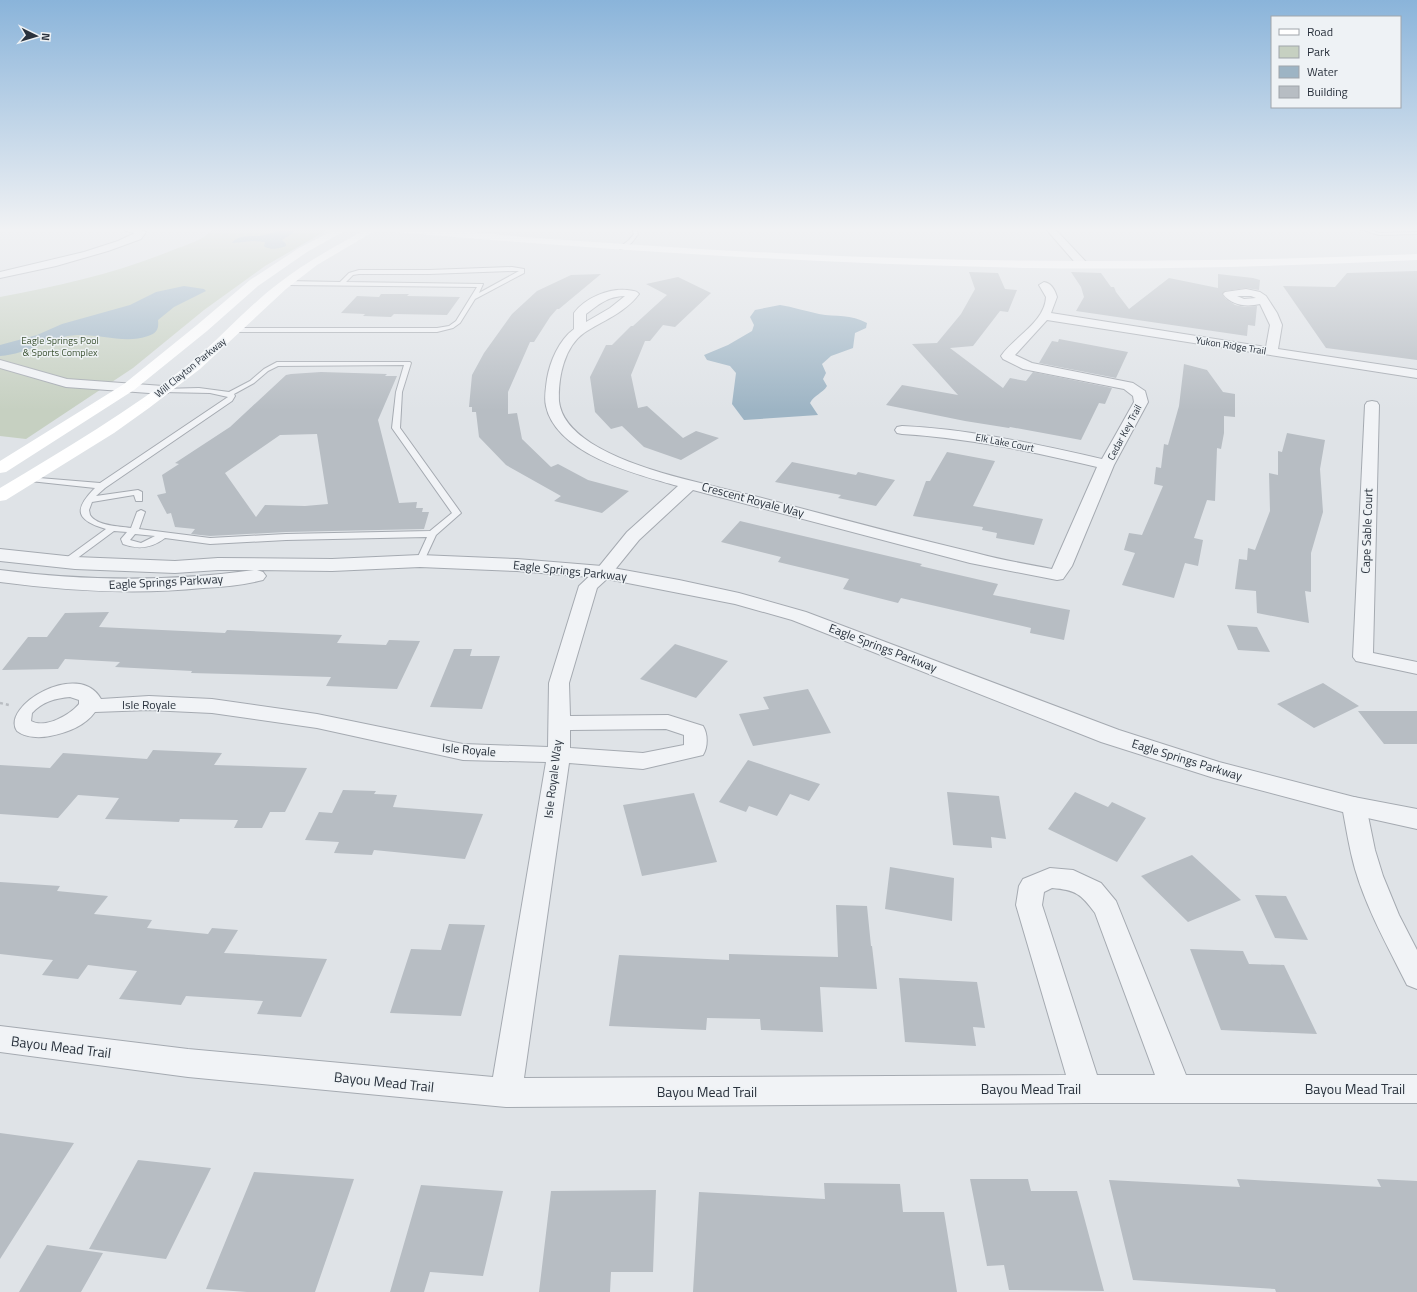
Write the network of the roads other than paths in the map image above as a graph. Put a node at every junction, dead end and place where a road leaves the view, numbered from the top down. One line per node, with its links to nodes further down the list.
1 (247, 289): 14 (main road, Will Clayton Parkway)
2 (279, 289): 9 (main road, Will Clayton Parkway)
3 (478, 289): 6 (lane)
4 (489, 289): 6 (lane)
5 (1048, 289): 8 (street)
6 (473, 298): 9 (lane)
7 (1262, 300): 11 (street)
8 (1045, 316): 11 (street, Yukon Ridge Trail); 19 (street, Cedar Key Trail)
9 (235, 330): 15 (main road, Will Clayton Parkway)
10 (580, 330): 22 (street, Crescent Royale Way)
11 (1270, 351): 13 (street, Yukon Ridge Trail)
12 (0, 364): 14 (street)
13 (1417, 374)
14 (129, 387): 15 (street); 20 (main road, Will Clayton Parkway)
15 (163, 390): 16 (lane); 21 (main road, Will Clayton Parkway)
16 (230, 394): 23 (lane); 31 (lane)
17 (1372, 405): 39 (street, Cape Sable Court)
18 (902, 430): 19 (street, Elk Lake Court)
19 (1106, 465): 37 (street, Cedar Key Trail)
20 (0, 468)
21 (30, 479): 23 (lane); 24 (main road, Will Clayton Parkway)
22 (690, 484): 36 (street, Isle Royale Way); 37 (street, Crescent Royale Way)
23 (102, 486): 26 (lane)
24 (0, 496)
25 (139, 499): 26 (lane)
26 (89, 500): 28 (lane)
27 (141, 512): 29 (lane)
28 (112, 528): 29 (lane); 34 (lane)
29 (134, 530): 30 (lane); 30 (lane)
30 (164, 534): 31 (lane)
31 (432, 534): 33 (lane)
32 (0, 555): 34 (street, Eagle Springs Parkway)
33 (420, 561): 35 (street, Eagle Springs Parkway); 36 (street, Eagle Springs Parkway)
34 (65, 562): 35 (street, Eagle Springs Parkway)
35 (332, 565): 38 (street, Eagle Springs Parkway)
36 (603, 573): 41 (street, Isle Royale Way); 43 (street, Eagle Springs Parkway)
37 (1057, 575)
38 (0, 576)
39 (1417, 668)
40 (90, 706): 42 (street, Isle Royale)
41 (559, 723): 42 (street, Isle Royale Way); 42 (street, Isle Royale)
42 (559, 755): 50 (street, Isle Royale Way)
43 (1354, 806): 44 (street, Eagle Springs Parkway); 45 (street)
44 (1417, 820)
45 (1417, 977)
46 (0, 1039): 50 (street, Bayou Mead Trail)
47 (1086, 1089): 49 (street, Bayou Mead Trail); 49 (street); 50 (street, Bayou Mead Trail)
48 (1417, 1089): 49 (street, Bayou Mead Trail)
49 (1176, 1090)
50 (506, 1093)

